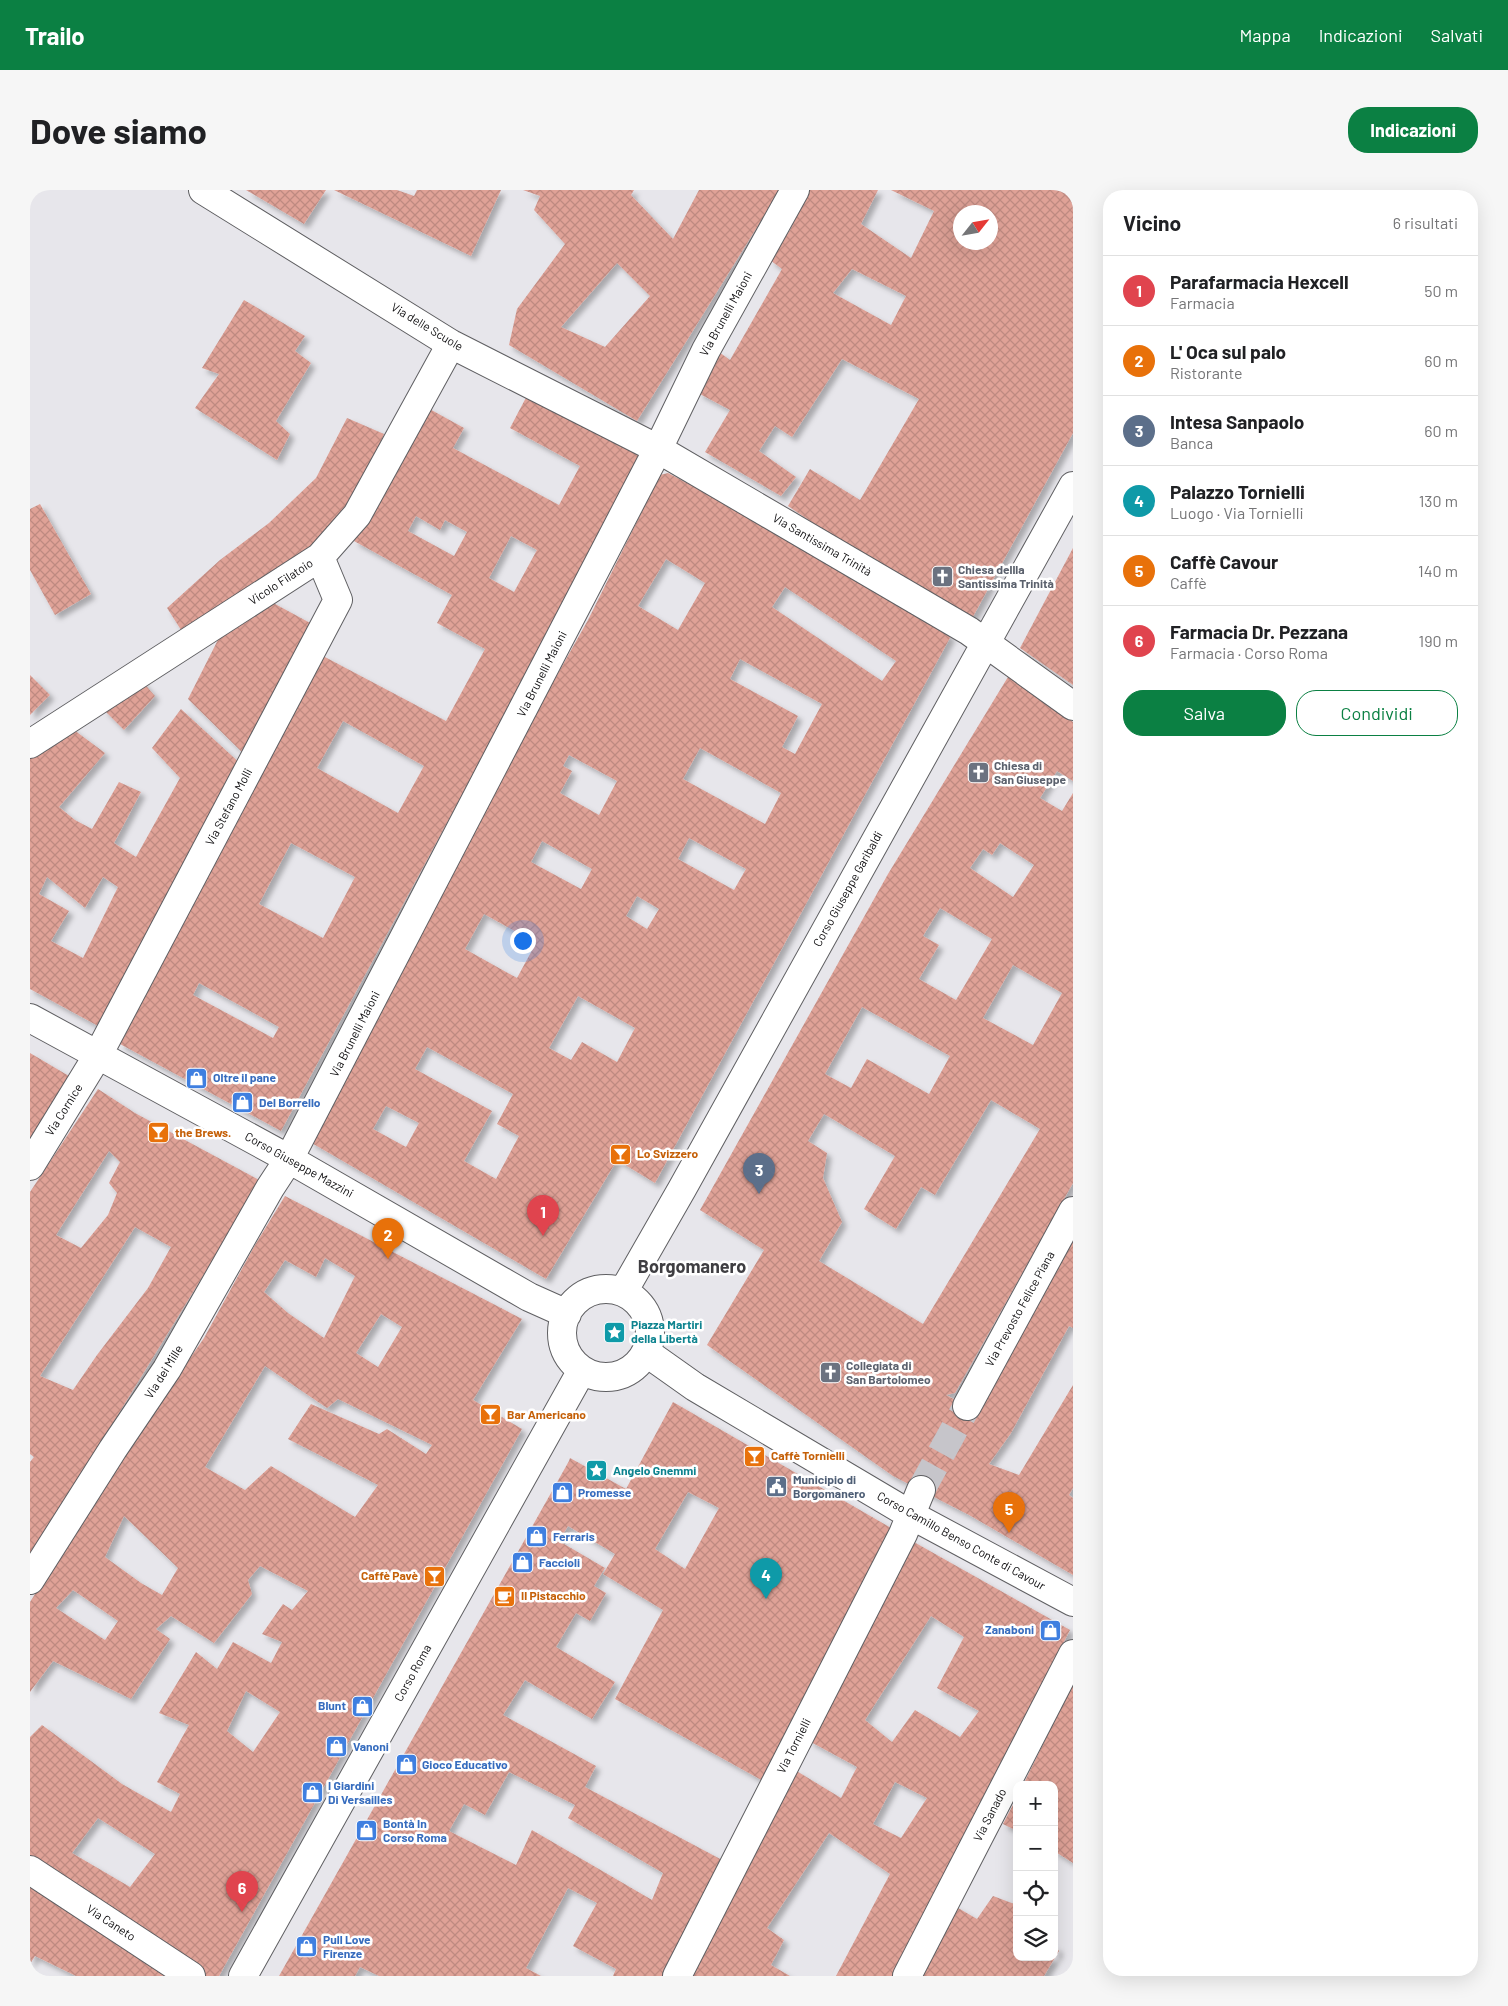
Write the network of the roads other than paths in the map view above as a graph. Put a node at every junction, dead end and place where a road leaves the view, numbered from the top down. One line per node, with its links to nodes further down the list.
1 (203, 190): 3 (street, Via delle Scuole)
2 (795, 190): 4 (street, Via Brunelli Maioni)
3 (451, 344): 4 (street, Via delle Scuole); 6 (street, Vicolo Filatoio)
4 (658, 450): 7 (street, Via Santissima Trinità); 12 (street, Via Brunelli Maioni)
5 (1073, 486): 7 (street, Corso Giuseppe Garibaldi)
6 (320, 557): 9 (street, Vicolo Filatoio); 11 (street, Via Stefano Molli)
7 (986, 641): 8 (street, Via Santissima Trinità); 15 (street, Corso Giuseppe Garibaldi)
8 (1073, 706)
9 (30, 744)
10 (30, 1018): 11 (street, Corso Giuseppe Mazzini)
11 (98, 1055): 12 (street, Corso Giuseppe Mazzini); 13 (street, Via Cornice)
12 (289, 1159): 16 (street, Corso Giuseppe Mazzini); 22 (street, Via dei Mille)
13 (30, 1166)
14 (1073, 1211): 19 (street, Via Prevosto Felice Piana)
15 (623, 1292): 16 (street); 17 (street)
16 (566, 1314): 18 (street)
17 (647, 1353): 18 (street); 21 (street, Corso Camillo Benso Conte di Cavour)
18 (582, 1370): 27 (street, Corso Roma)
19 (967, 1406)
20 (921, 1490): 21 (street)
21 (911, 1515): 23 (street, Corso Camillo Benso Conte di Cavour); 28 (street, Via Tornielli)
22 (30, 1580)
23 (1073, 1602)
24 (1073, 1654): 29 (street, Via Sanado)
25 (30, 1870): 26 (street, Via Caneto)
26 (191, 1976)
27 (243, 1976)
28 (677, 1976)
29 (907, 1976)

